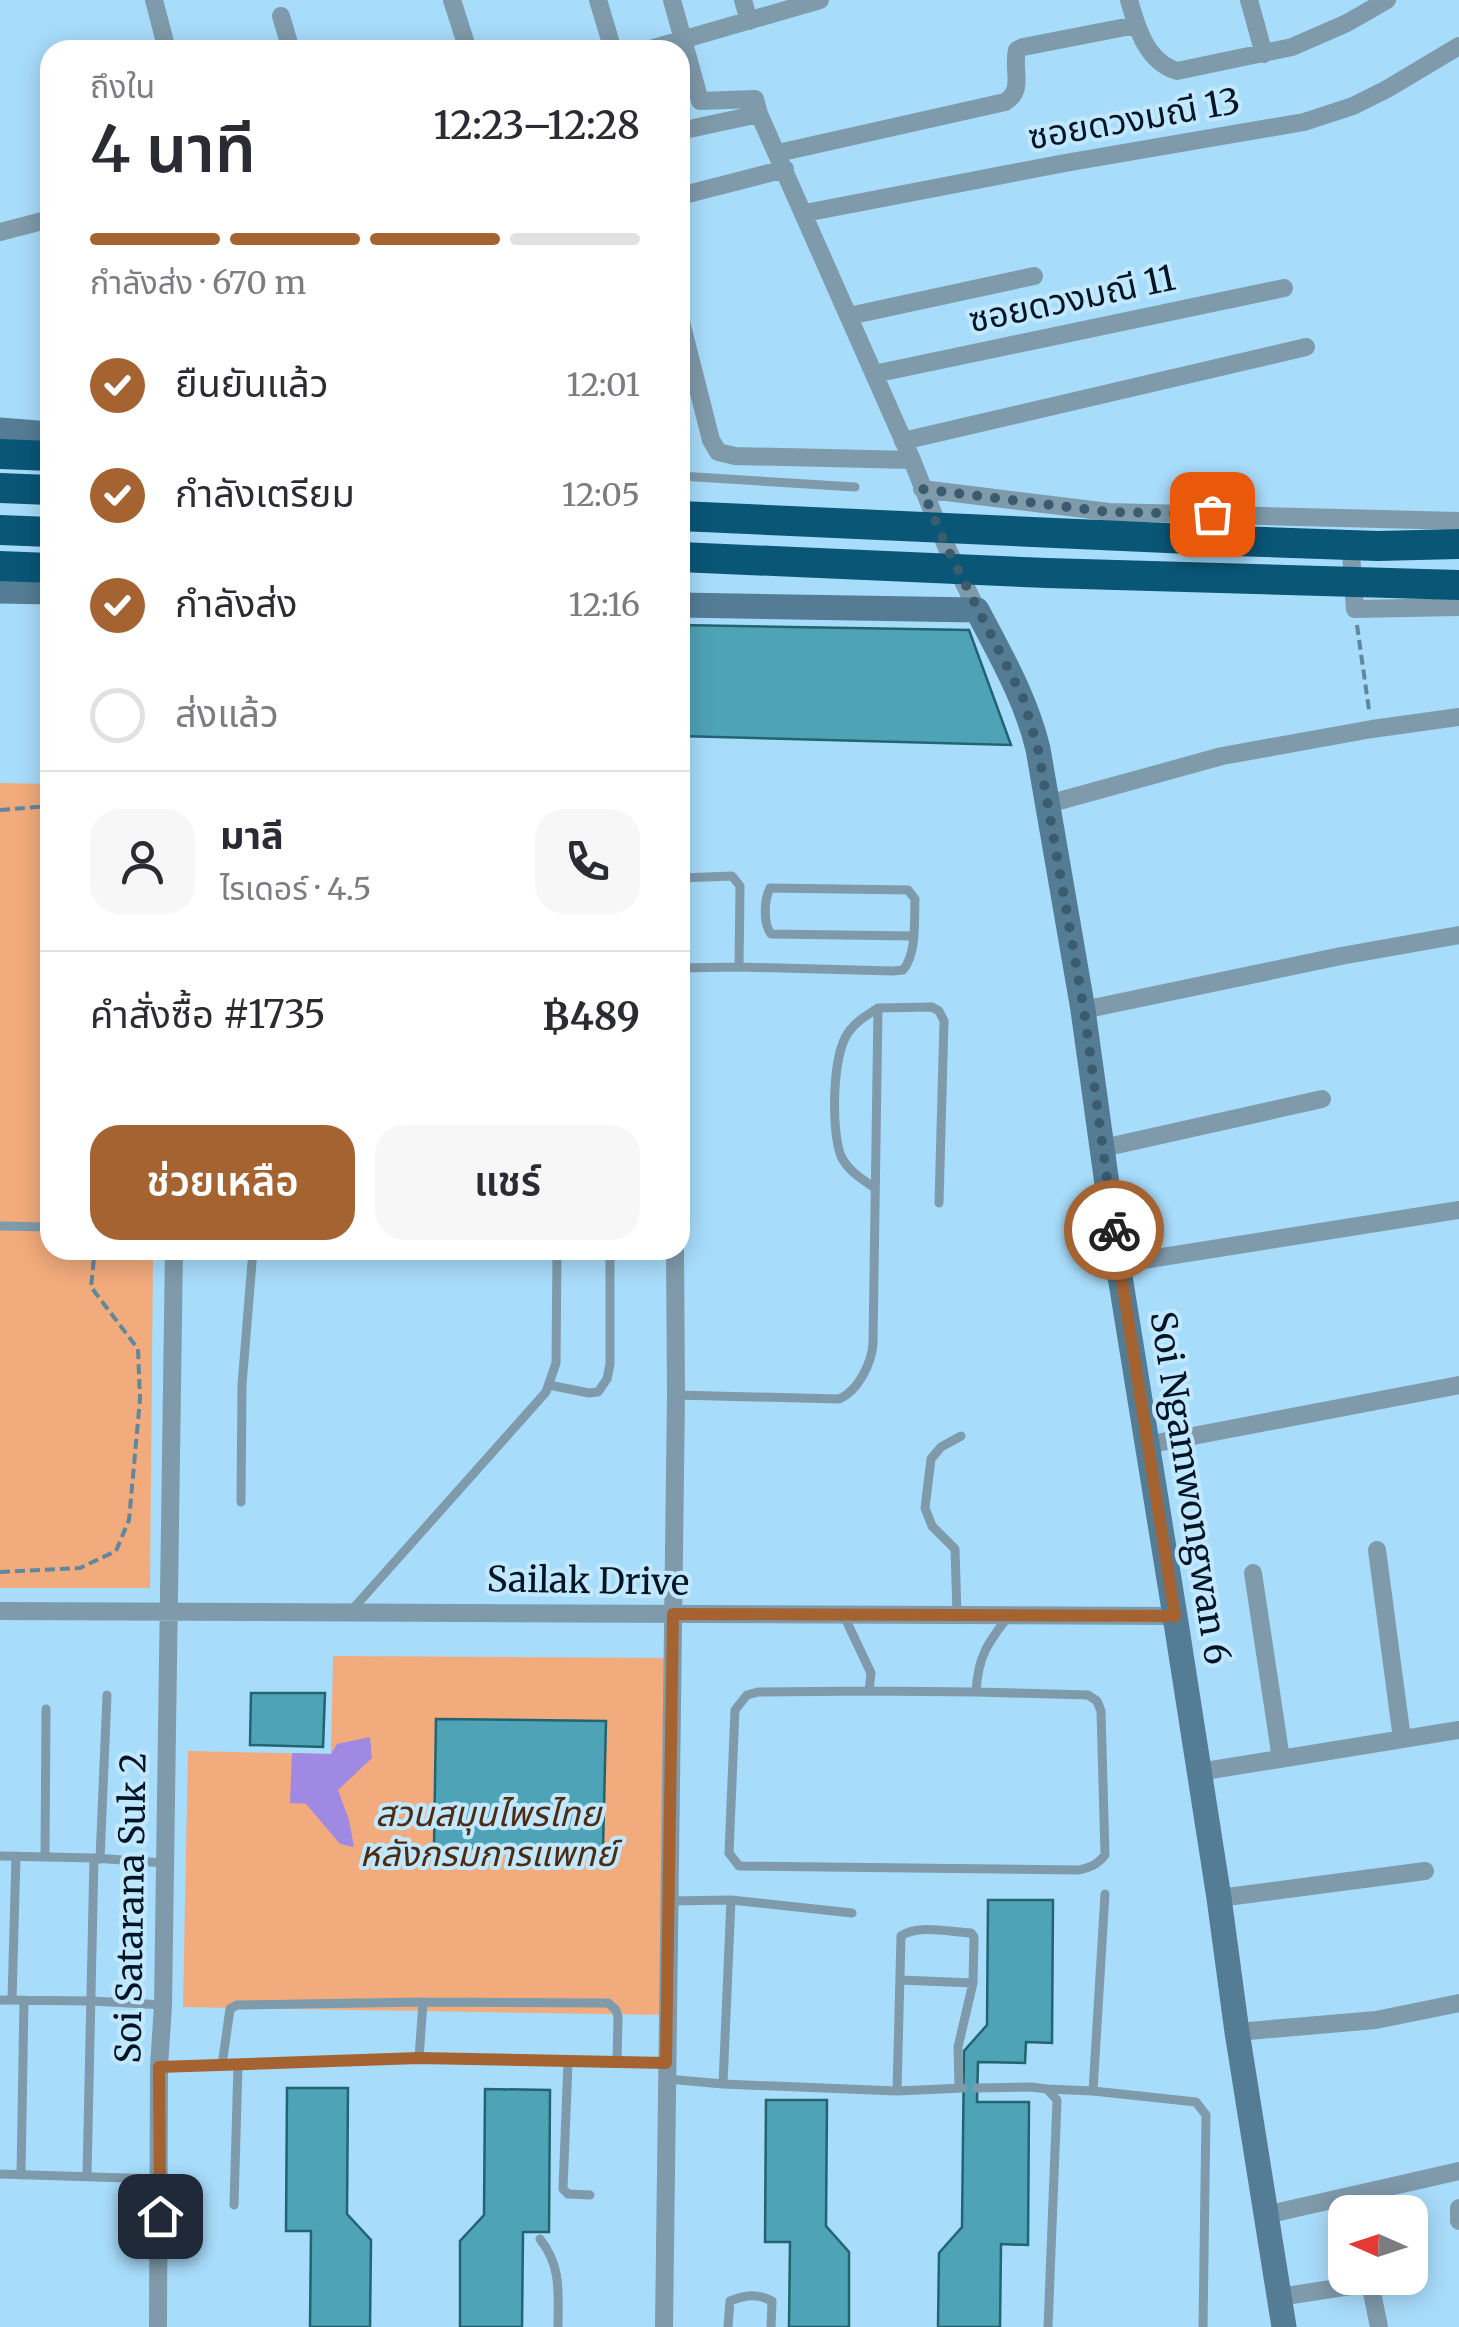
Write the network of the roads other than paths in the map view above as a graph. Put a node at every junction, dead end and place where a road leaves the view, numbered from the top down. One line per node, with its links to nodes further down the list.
1 (154, 0): 14 (street)
2 (452, 0): 16 (street)
3 (598, 0): 17 (street)
4 (672, 0): 13 (street)
5 (743, 0): 11 (street)
6 (820, 0): 11 (street)
7 (1128, 0): 12 (street)
8 (1250, 0): 20 (street)
9 (1383, 1): 20 (street)
10 (281, 16): 15 (street)
11 (749, 21): 13 (street)
12 (1136, 25): 20 (street); 24 (street)
13 (684, 39): 18 (street)
14 (164, 40)
15 (288, 40)
16 (465, 40)
17 (609, 40)
18 (681, 40)
19 (1459, 46): 26 (street, ซอยดวงมณี 13)
20 (1264, 54)
21 (690, 62): 22 (street)
22 (759, 114): 23 (street); 24 (street)
23 (690, 129)
24 (781, 161): 25 (street); 26 (street)
25 (690, 193)
26 (805, 213): 31 (street)
27 (40, 222): 28 (street)
28 (8, 230)
29 (1034, 276): 31 (street)
30 (1284, 288): 34 (street, ซอยดวงมณี 11)
31 (849, 316): 34 (street)
32 (1306, 347): 37 (street)
33 (690, 356): 40 (street)
34 (874, 374): 37 (street)
35 (0, 430): 36 (street)
36 (40, 433)
37 (903, 441): 40 (street)
38 (0, 454): 39 (highway)
39 (40, 456)
40 (912, 460): 44 (street)
41 (690, 477): 43 (lane)
42 (0, 488): 45 (highway)
43 (855, 488)
44 (922, 489): 47 (street); 60 (street)
45 (40, 490)
46 (690, 516): 51 (highway)
47 (1349, 518): 48 (street); 59 (street)
48 (1459, 520)
49 (0, 530): 50 (highway)
50 (40, 532)
51 (1459, 544)
52 (690, 557): 55 (highway)
53 (0, 566): 54 (highway)
54 (40, 568)
55 (1459, 584)
56 (0, 591): 57 (street)
57 (40, 592)
58 (690, 605): 60 (street)
59 (1459, 608)
60 (977, 610): 62 (street, Soi Ngamwongwan 6)
61 (1459, 717): 62 (street)
62 (1048, 804): 69 (street, Soi Ngamwongwan 6)
63 (690, 878): 66 (lane)
64 (1459, 934): 69 (street)
65 (913, 936): 65 (lane); 66 (lane)
66 (739, 967): 67 (lane)
67 (690, 968)
68 (878, 1008): 72 (lane); 72 (lane); 73 (lane)
69 (1084, 1010): 71 (street, Soi Ngamwongwan 6)
70 (1322, 1099): 71 (street)
71 (1103, 1148): 82 (street, Soi Ngamwongwan 6)
72 (875, 1188): 85 (lane)
73 (939, 1203)
74 (1459, 1210): 82 (street)
75 (0, 1226): 76 (lane)
76 (40, 1227)
77 (174, 1260): 92 (street, Soi Satarana Suk 2)
78 (251, 1260): 88 (lane)
79 (557, 1260): 84 (lane)
80 (610, 1260): 84 (lane)
81 (676, 1260): 85 (street)
82 (1118, 1264): 87 (street, Soi Ngamwongwan 6)
83 (1459, 1384): 87 (street)
84 (549, 1385): 93 (lane)
85 (676, 1395): 94 (street)
86 (961, 1436): 96 (lane)
87 (1146, 1445): 98 (street, Soi Ngamwongwan 6)
88 (241, 1502)
89 (1377, 1550): 104 (street)
90 (1253, 1573): 105 (street)
91 (0, 1611): 92 (street, Sailak Drive)
92 (170, 1611): 93 (street, Sailak Drive); 111 (street, Soi Satarana Suk 2)
93 (351, 1611): 94 (street, Sailak Drive)
94 (673, 1614): 95 (street, Sailak Drive); 116 (street)
95 (844, 1615): 96 (street, Sailak Drive); 99 (lane)
96 (958, 1615): 97 (street, Sailak Drive)
97 (1008, 1616): 98 (street, Sailak Drive); 100 (lane)
98 (1175, 1616): 106 (street, Soi Ngamwongwan 6)
99 (870, 1691): 100 (lane); 100 (lane)
100 (976, 1692)
101 (107, 1695): 110 (lane)
102 (46, 1709): 109 (lane)
103 (1459, 1730): 104 (street)
104 (1402, 1739): 105 (street)
105 (1281, 1759): 106 (street)
106 (1199, 1772): 114 (street, Soi Ngamwongwan 6)
107 (0, 1856): 108 (lane)
108 (16, 1856): 109 (lane); 121 (lane)
109 (45, 1857): 110 (lane)
110 (97, 1858): 111 (lane); 123 (lane)
111 (165, 1863): 126 (street, Soi Satarana Suk 2)
112 (1424, 1871): 114 (street)
113 (1106, 1894): 138 (lane)
114 (1219, 1898): 127 (street, Soi Ngamwongwan 6)
115 (730, 1900): 116 (lane); 117 (lane); 135 (lane)
116 (669, 1901): 134 (street)
117 (852, 1912)
118 (900, 1980): 119 (lane); 119 (lane); 139 (lane)
119 (973, 1983): 139 (lane)
120 (0, 2000): 121 (lane)
121 (12, 2000): 122 (lane)
122 (24, 2000): 123 (lane); 142 (lane)
123 (92, 2001): 126 (lane); 143 (lane)
124 (423, 2002): 128 (lane); 130 (lane); 131 (lane)
125 (1459, 2003): 127 (street)
126 (162, 2005): 133 (street, Soi Satarana Suk 2)
127 (1236, 2032): 148 (street, Soi Ngamwongwan 6)
128 (419, 2058): 129 (lane); 132 (lane)
129 (568, 2062): 130 (lane); 145 (lane)
130 (617, 2064): 134 (lane)
131 (222, 2065): 132 (lane); 133 (lane)
132 (238, 2065): 146 (lane)
133 (159, 2067): 144 (street, Soi Satarana Suk 2)
134 (667, 2071): 135 (lane); 156 (street)
135 (722, 2084): 139 (lane)
136 (977, 2088): 137 (lane)
137 (1047, 2090): 138 (lane); 159 (lane)
138 (1092, 2090): 160 (lane)
139 (898, 2091)
140 (1459, 2171): 148 (street)
141 (0, 2174): 142 (lane)
142 (21, 2175): 143 (lane)
143 (87, 2175): 144 (lane)
144 (160, 2179): 154 (street, Soi Satarana Suk 2)
145 (590, 2195)
146 (234, 2205)
147 (1459, 2208): 149 (street)
148 (1266, 2215): 153 (street, Soi Ngamwongwan 6)
149 (1459, 2221)
150 (540, 2239): 155 (lane)
151 (1328, 2288): 153 (street)
152 (1373, 2295): 162 (street)
153 (1280, 2298): 161 (street, Soi Ngamwongwan 6)
154 (158, 2327)
155 (558, 2327)
156 (664, 2327)
157 (728, 2327): 158 (lane)
158 (772, 2327)
159 (1048, 2327)
160 (1204, 2327)
161 (1284, 2327)
162 (1379, 2327)

